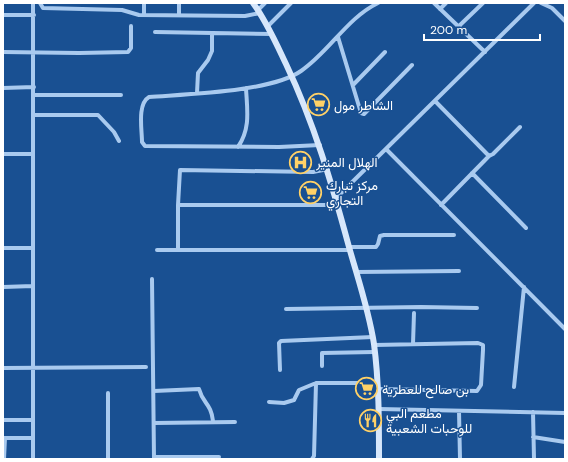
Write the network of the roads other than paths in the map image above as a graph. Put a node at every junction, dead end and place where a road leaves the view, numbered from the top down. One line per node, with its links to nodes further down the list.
1 (33, 3): 19 (street)
2 (40, 3): 15 (street)
3 (83, 3): 15 (street)
4 (144, 3): 20 (street)
5 (179, 3): 21 (street)
6 (253, 3): 17 (main road)
7 (264, 3): 17 (street)
8 (291, 3): 24 (street)
9 (378, 3): 29 (street)
10 (434, 3): 16 (street)
11 (446, 3): 16 (street)
12 (483, 3): 25 (street)
13 (534, 3): 33 (street)
14 (541, 3): 22 (street)
15 (83, 9): 20 (street)
16 (440, 9): 25 (street)
17 (259, 11): 21 (street); 24 (main road)
18 (3, 15): 19 (street)
19 (34, 15): 31 (street)
20 (144, 15): 21 (street)
21 (179, 15)
22 (565, 21)
23 (131, 26): 31 (street)
24 (268, 26): 28 (main road)
25 (459, 26): 33 (street)
26 (155, 32): 27 (street)
27 (212, 34): 28 (street); 40 (street)
28 (272, 34): 35 (main road)
29 (338, 37): 35 (street); 36 (street)
30 (3, 52): 31 (street)
31 (34, 52): 37 (street)
32 (385, 52): 36 (street)
33 (484, 52): 43 (street)
34 (412, 64): 36 (street)
35 (292, 77): 39 (street); 47 (main road)
36 (353, 85)
37 (34, 87): 38 (street); 41 (street)
38 (3, 88)
39 (246, 88): 40 (street); 48 (street)
40 (197, 93): 48 (street)
41 (34, 95): 42 (street); 44 (street)
42 (121, 95)
43 (435, 101): 49 (street); 52 (street)
44 (33, 115): 46 (street); 51 (street)
45 (520, 127): 52 (street)
46 (119, 141)
47 (320, 145): 48 (street); 53 (main road)
48 (238, 146)
49 (386, 149): 55 (street); 58 (street)
50 (3, 154): 51 (street)
51 (33, 154): 62 (street)
52 (489, 156): 54 (street)
53 (328, 169): 55 (main road); 56 (street)
54 (472, 173): 58 (street); 59 (street)
55 (336, 198): 57 (main road)
56 (178, 205): 57 (street); 65 (street)
57 (338, 205): 63 (main road)
58 (441, 205): 71 (street)
59 (526, 228)
60 (454, 235): 63 (street)
61 (3, 248): 62 (street)
62 (32, 248): 69 (street)
63 (350, 249): 65 (street); 67 (main road)
64 (157, 250): 65 (street)
65 (178, 250)
66 (459, 271): 67 (street)
67 (356, 272): 72 (main road)
68 (152, 278): 89 (street)
69 (33, 286): 70 (street); 84 (street)
70 (3, 287)
71 (524, 288): 76 (street); 88 (street)
72 (366, 308): 73 (street); 74 (street); 77 (main road)
73 (477, 308)
74 (286, 309)
75 (414, 313): 78 (street)
76 (565, 328)
77 (373, 337): 79 (main road); 85 (street)
78 (413, 344): 79 (street); 87 (street)
79 (374, 345): 80 (main road)
80 (374, 352): 81 (street); 87 (main road)
81 (322, 366)
82 (146, 367): 84 (street)
83 (3, 368): 84 (street)
84 (32, 368): 97 (street)
85 (280, 370)
86 (316, 383): 87 (street); 91 (street); 110 (street)
87 (378, 386): 92 (main road)
88 (514, 387)
89 (154, 391): 98 (street); 100 (street)
90 (108, 393): 109 (street)
91 (269, 402)
92 (379, 409): 93 (street); 111 (main road)
93 (459, 411): 94 (street); 112 (street)
94 (533, 412): 95 (street); 101 (street)
95 (565, 413)
96 (3, 420): 97 (street)
97 (33, 420): 103 (street)
98 (213, 421): 99 (street); 100 (street)
99 (235, 422)
100 (154, 423): 106 (street)
101 (534, 437): 104 (street); 113 (street)
102 (4, 438): 103 (street); 107 (street)
103 (33, 438): 108 (street)
104 (565, 442)
105 (219, 456): 106 (street)
106 (154, 458)
107 (4, 459)
108 (33, 459)
109 (108, 459)
110 (312, 459)
111 (379, 459)
112 (460, 459)
113 (534, 459)

